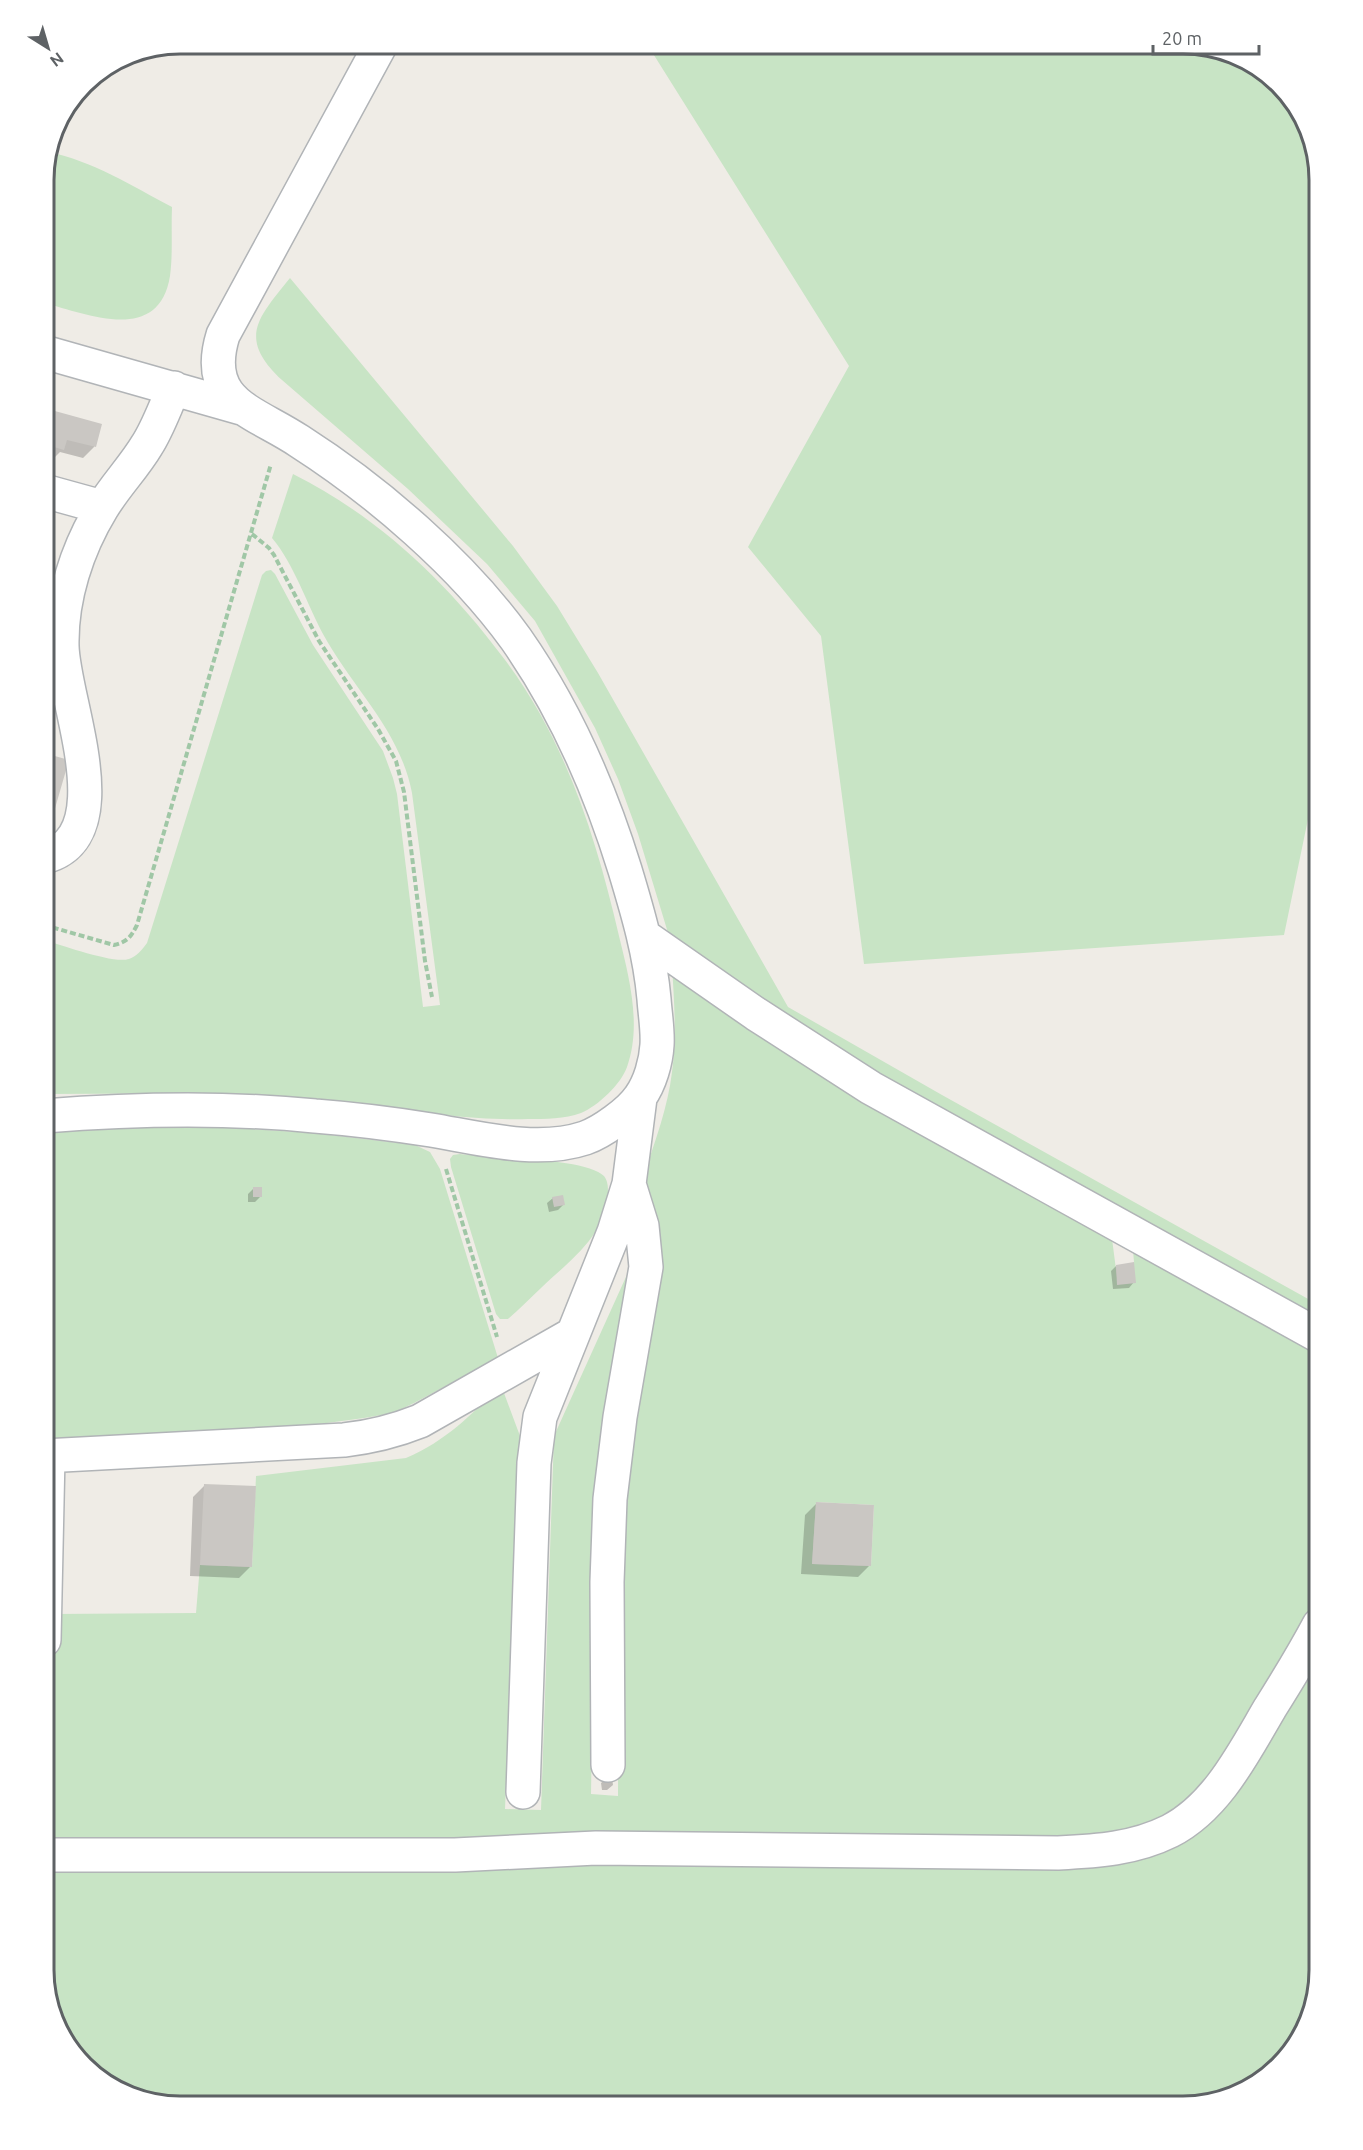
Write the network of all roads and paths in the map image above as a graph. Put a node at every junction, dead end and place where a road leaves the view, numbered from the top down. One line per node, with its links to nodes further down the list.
1 (376, 54): 4 (lane)
2 (54, 355): 3 (lane)
3 (174, 388): 4 (lane); 7 (lane)
4 (241, 408): 5 (lane)
5 (281, 429): 8 (path); 13 (lane)
6 (54, 494): 7 (lane)
7 (102, 507): 9 (lane)
8 (252, 534): 12 (path); 14 (path)
9 (54, 640)
10 (54, 647): 11 (lane)
11 (54, 853)
12 (54, 928)
13 (644, 936): 15 (lane); 19 (lane)
14 (432, 997)
15 (640, 1098): 17 (lane); 18 (lane)
16 (54, 1115): 17 (lane)
17 (429, 1130): 21 (path)
18 (629, 1184): 20 (lane); 24 (lane)
19 (1309, 1330)
20 (573, 1334): 21 (lane); 25 (lane)
21 (508, 1371): 22 (lane)
22 (54, 1456)
23 (1309, 1643): 26 (lane)
24 (608, 1765)
25 (523, 1792)
26 (54, 1855)

